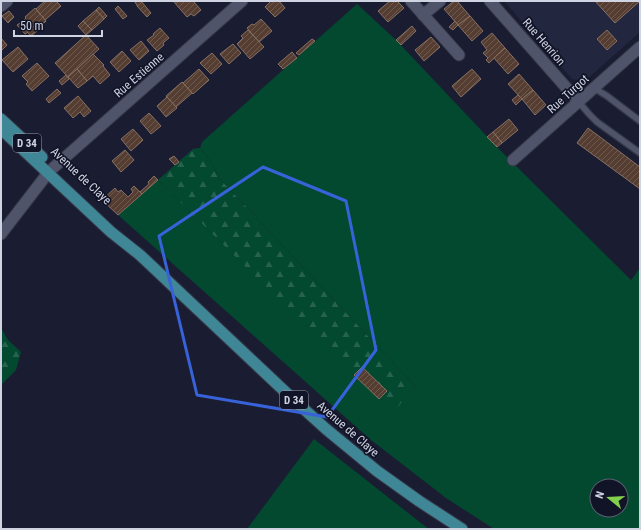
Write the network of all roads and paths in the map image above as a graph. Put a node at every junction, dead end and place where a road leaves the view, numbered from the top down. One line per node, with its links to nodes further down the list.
1 (7, 1): 6 (street)
2 (242, 1): 17 (street, Rue Estienne)
3 (411, 1): 7 (street)
4 (440, 1): 7 (street)
5 (490, 1): 11 (street, Rue Henrion)
6 (1, 6)
7 (423, 15): 9 (street)
8 (640, 47): 10 (street, Rue Turgot)
9 (459, 54)
10 (593, 88): 11 (street, Rue Turgot); 13 (lane)
11 (578, 101): 15 (lane); 16 (street, Rue Turgot)
12 (1, 119): 17 (main road, Avenue de Claye / D 34)
13 (640, 121)
14 (1, 129): 17 (main road, Avenue de Claye / D 34)
15 (640, 153)
16 (513, 160)
17 (51, 171): 18 (street, Rue Estienne); 19 (main road, Avenue de Claye / D 34)
18 (1, 234)
19 (462, 529)

